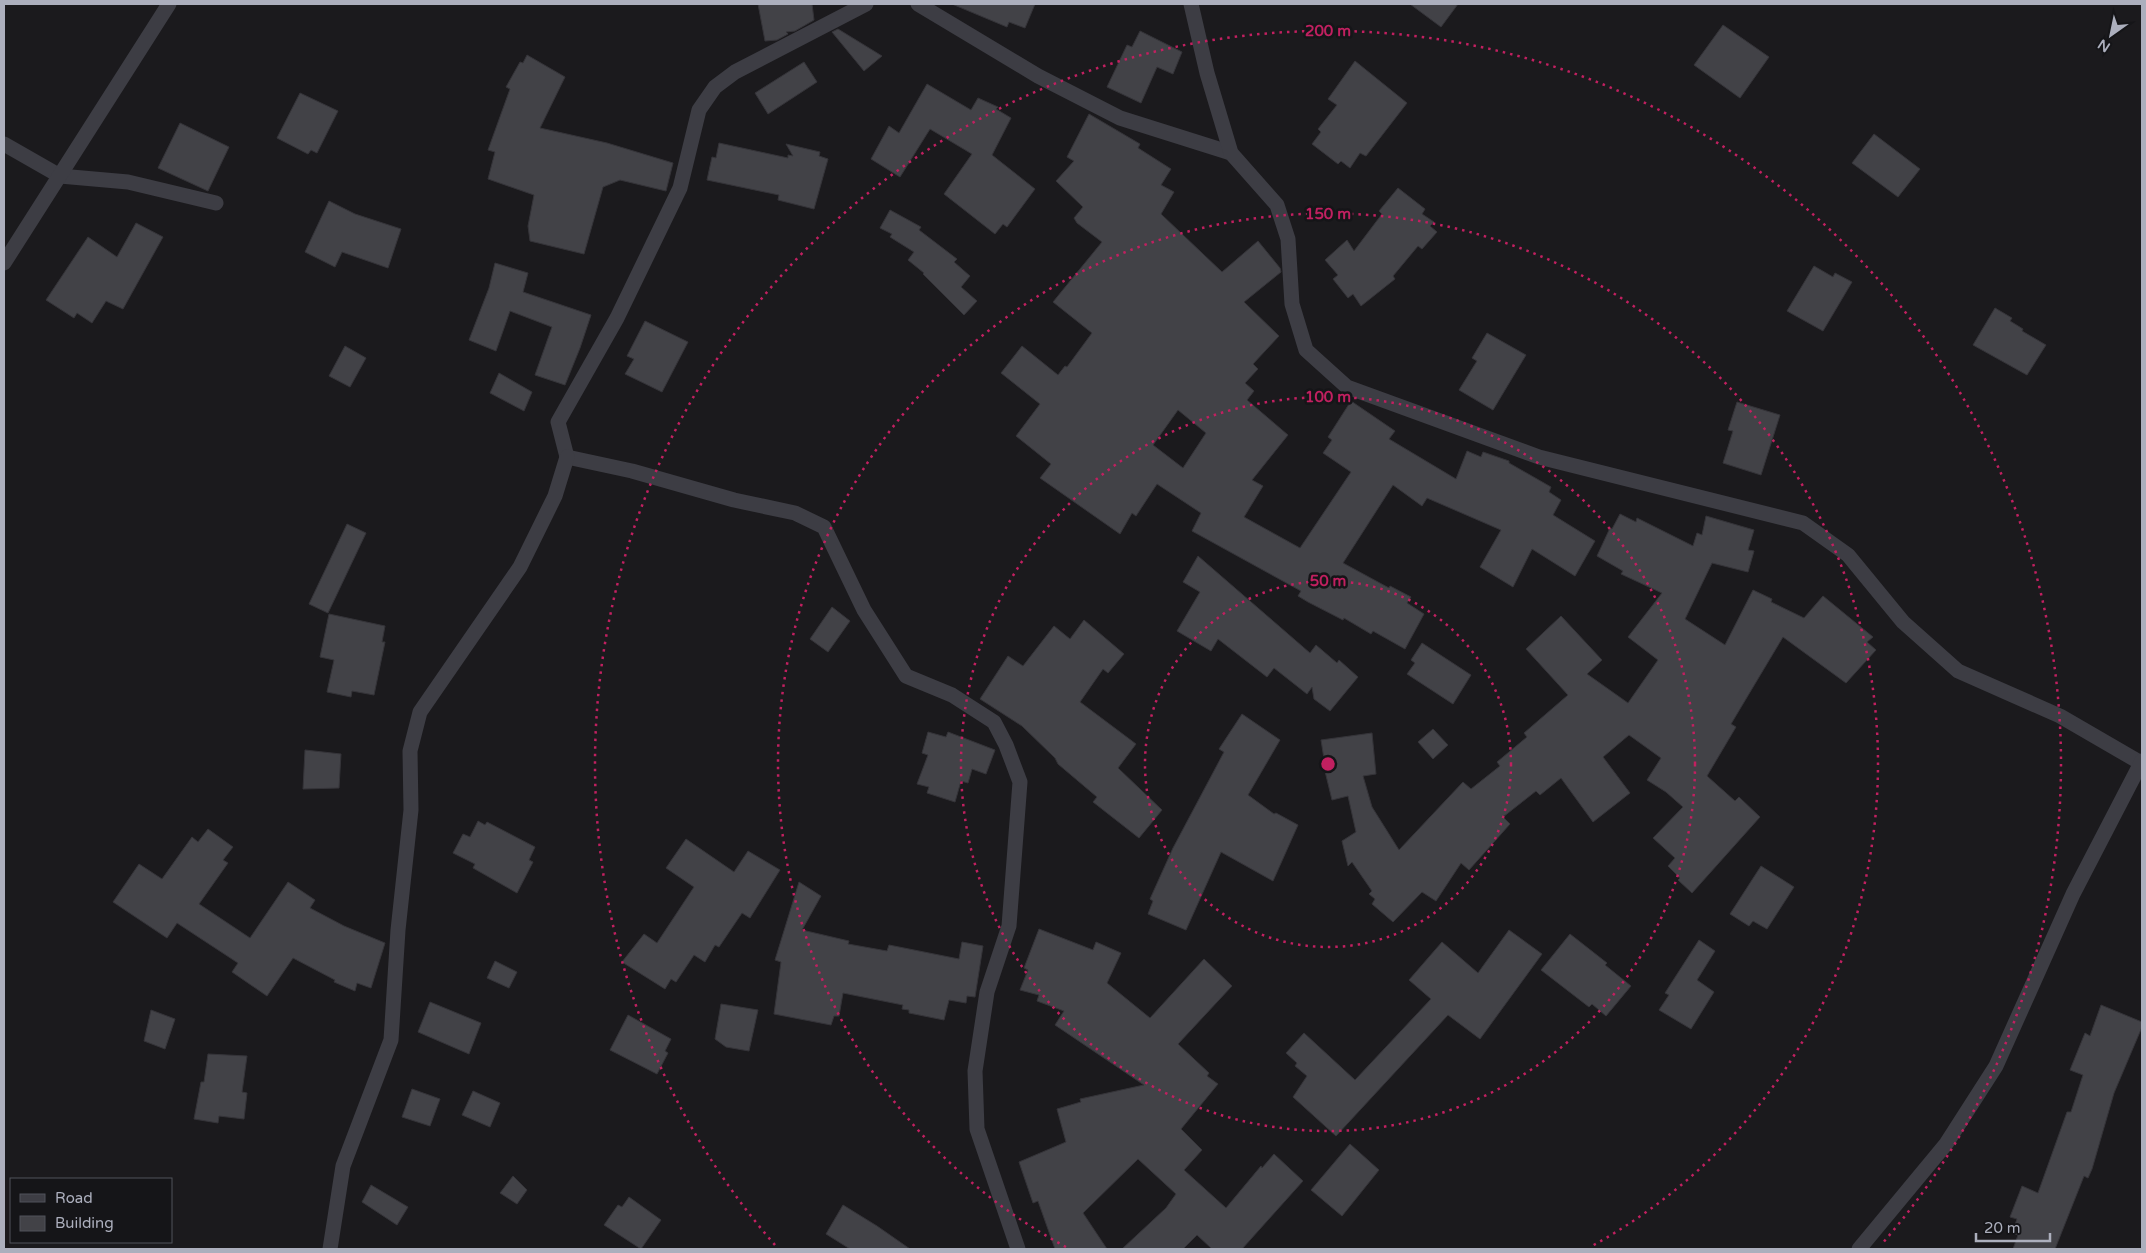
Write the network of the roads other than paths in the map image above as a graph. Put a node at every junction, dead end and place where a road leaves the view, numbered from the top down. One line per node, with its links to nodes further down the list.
1 (169, 4): 7 (street)
2 (866, 4): 10 (street)
3 (918, 4): 6 (street)
4 (1191, 4): 6 (street)
5 (4, 144): 7 (street)
6 (1231, 153): 11 (street)
7 (60, 176): 8 (street); 9 (street)
8 (216, 204)
9 (4, 263)
10 (566, 457): 12 (street); 13 (street)
11 (2141, 762): 14 (street)
12 (330, 1249)
13 (1018, 1249)
14 (1859, 1249)

